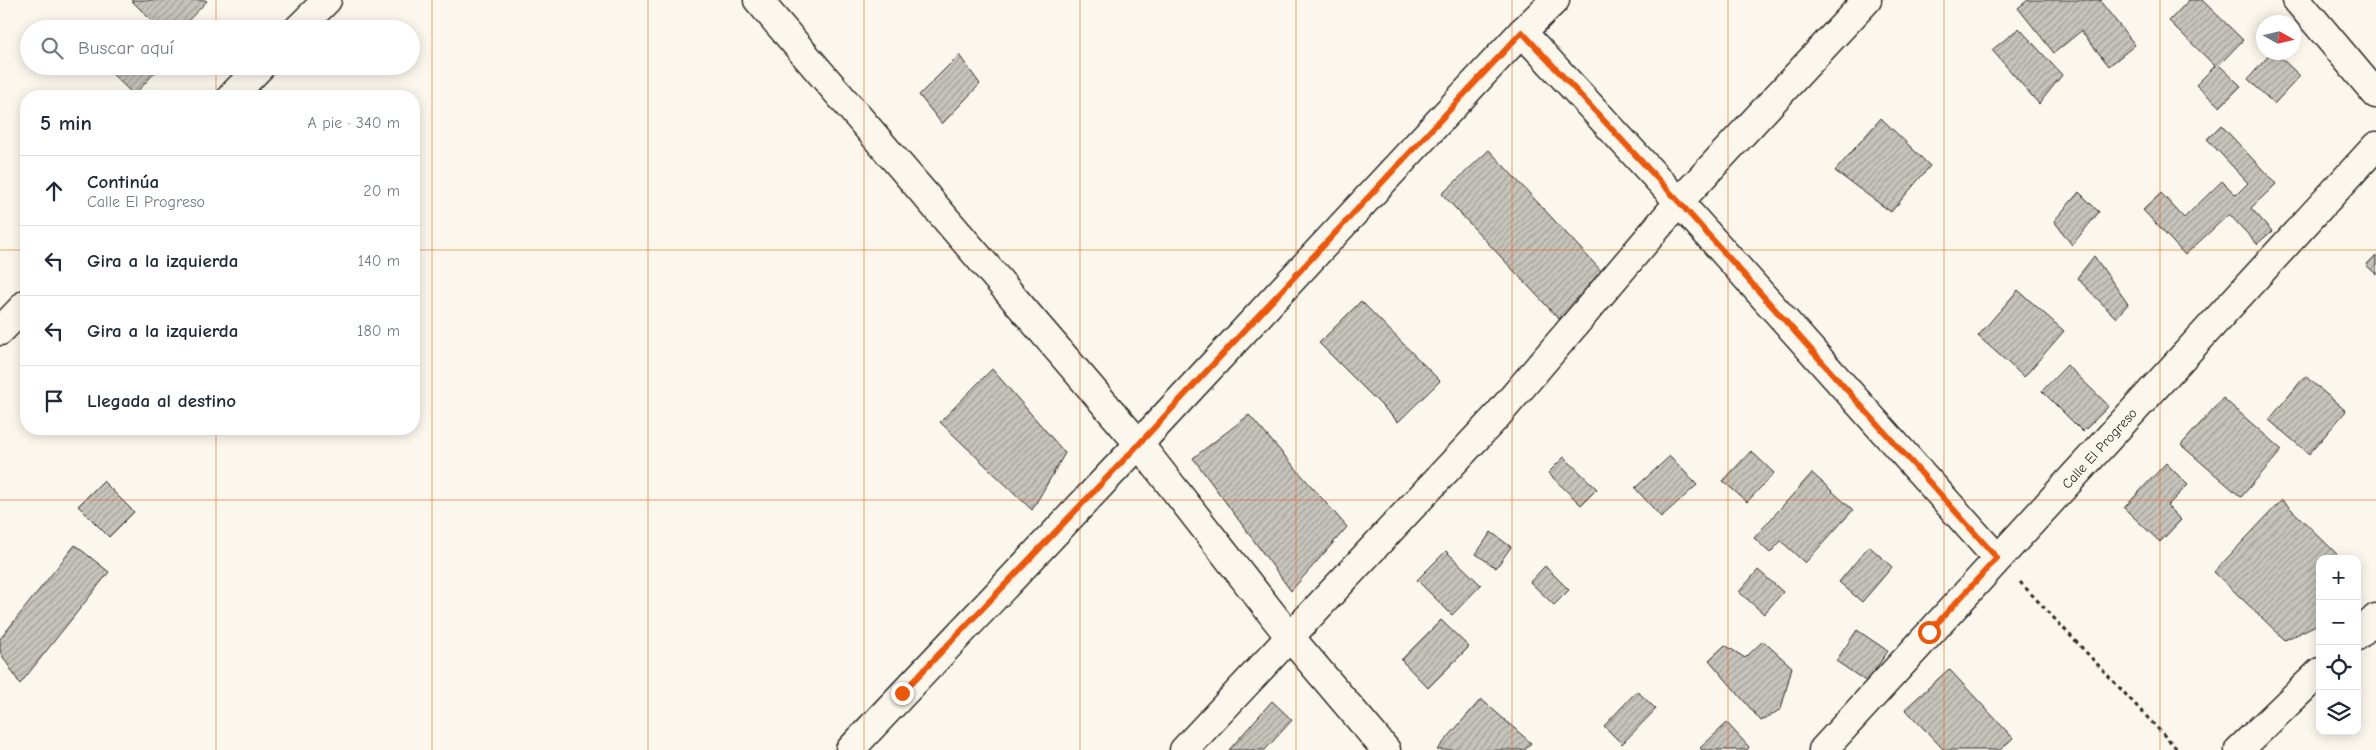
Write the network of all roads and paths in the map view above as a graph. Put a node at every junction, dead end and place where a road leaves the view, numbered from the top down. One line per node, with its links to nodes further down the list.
1 (327, 0): 6 (street)
2 (758, 0): 15 (street)
3 (1867, 0): 12 (street)
4 (2297, 0): 10 (street)
5 (1544, 4): 7 (street)
6 (307, 20)
7 (1522, 32): 12 (street); 15 (street)
8 (252, 75): 9 (street)
9 (238, 90)
10 (2376, 94)
11 (2376, 146): 16 (street, Calle El Progreso)
12 (1679, 202): 16 (street); 19 (street)
13 (20, 310): 14 (street)
14 (0, 331)
15 (1139, 444): 19 (street); 21 (street)
16 (1997, 558): 24 (street, Calle El Progreso); 25 (path)
17 (2376, 618): 18 (street)
18 (2361, 632)
19 (1290, 638): 22 (street); 23 (street)
20 (2316, 676): 26 (street)
21 (850, 750)
22 (1184, 750)
23 (1386, 750)
24 (1823, 750)
25 (2178, 750)
26 (2239, 750)

